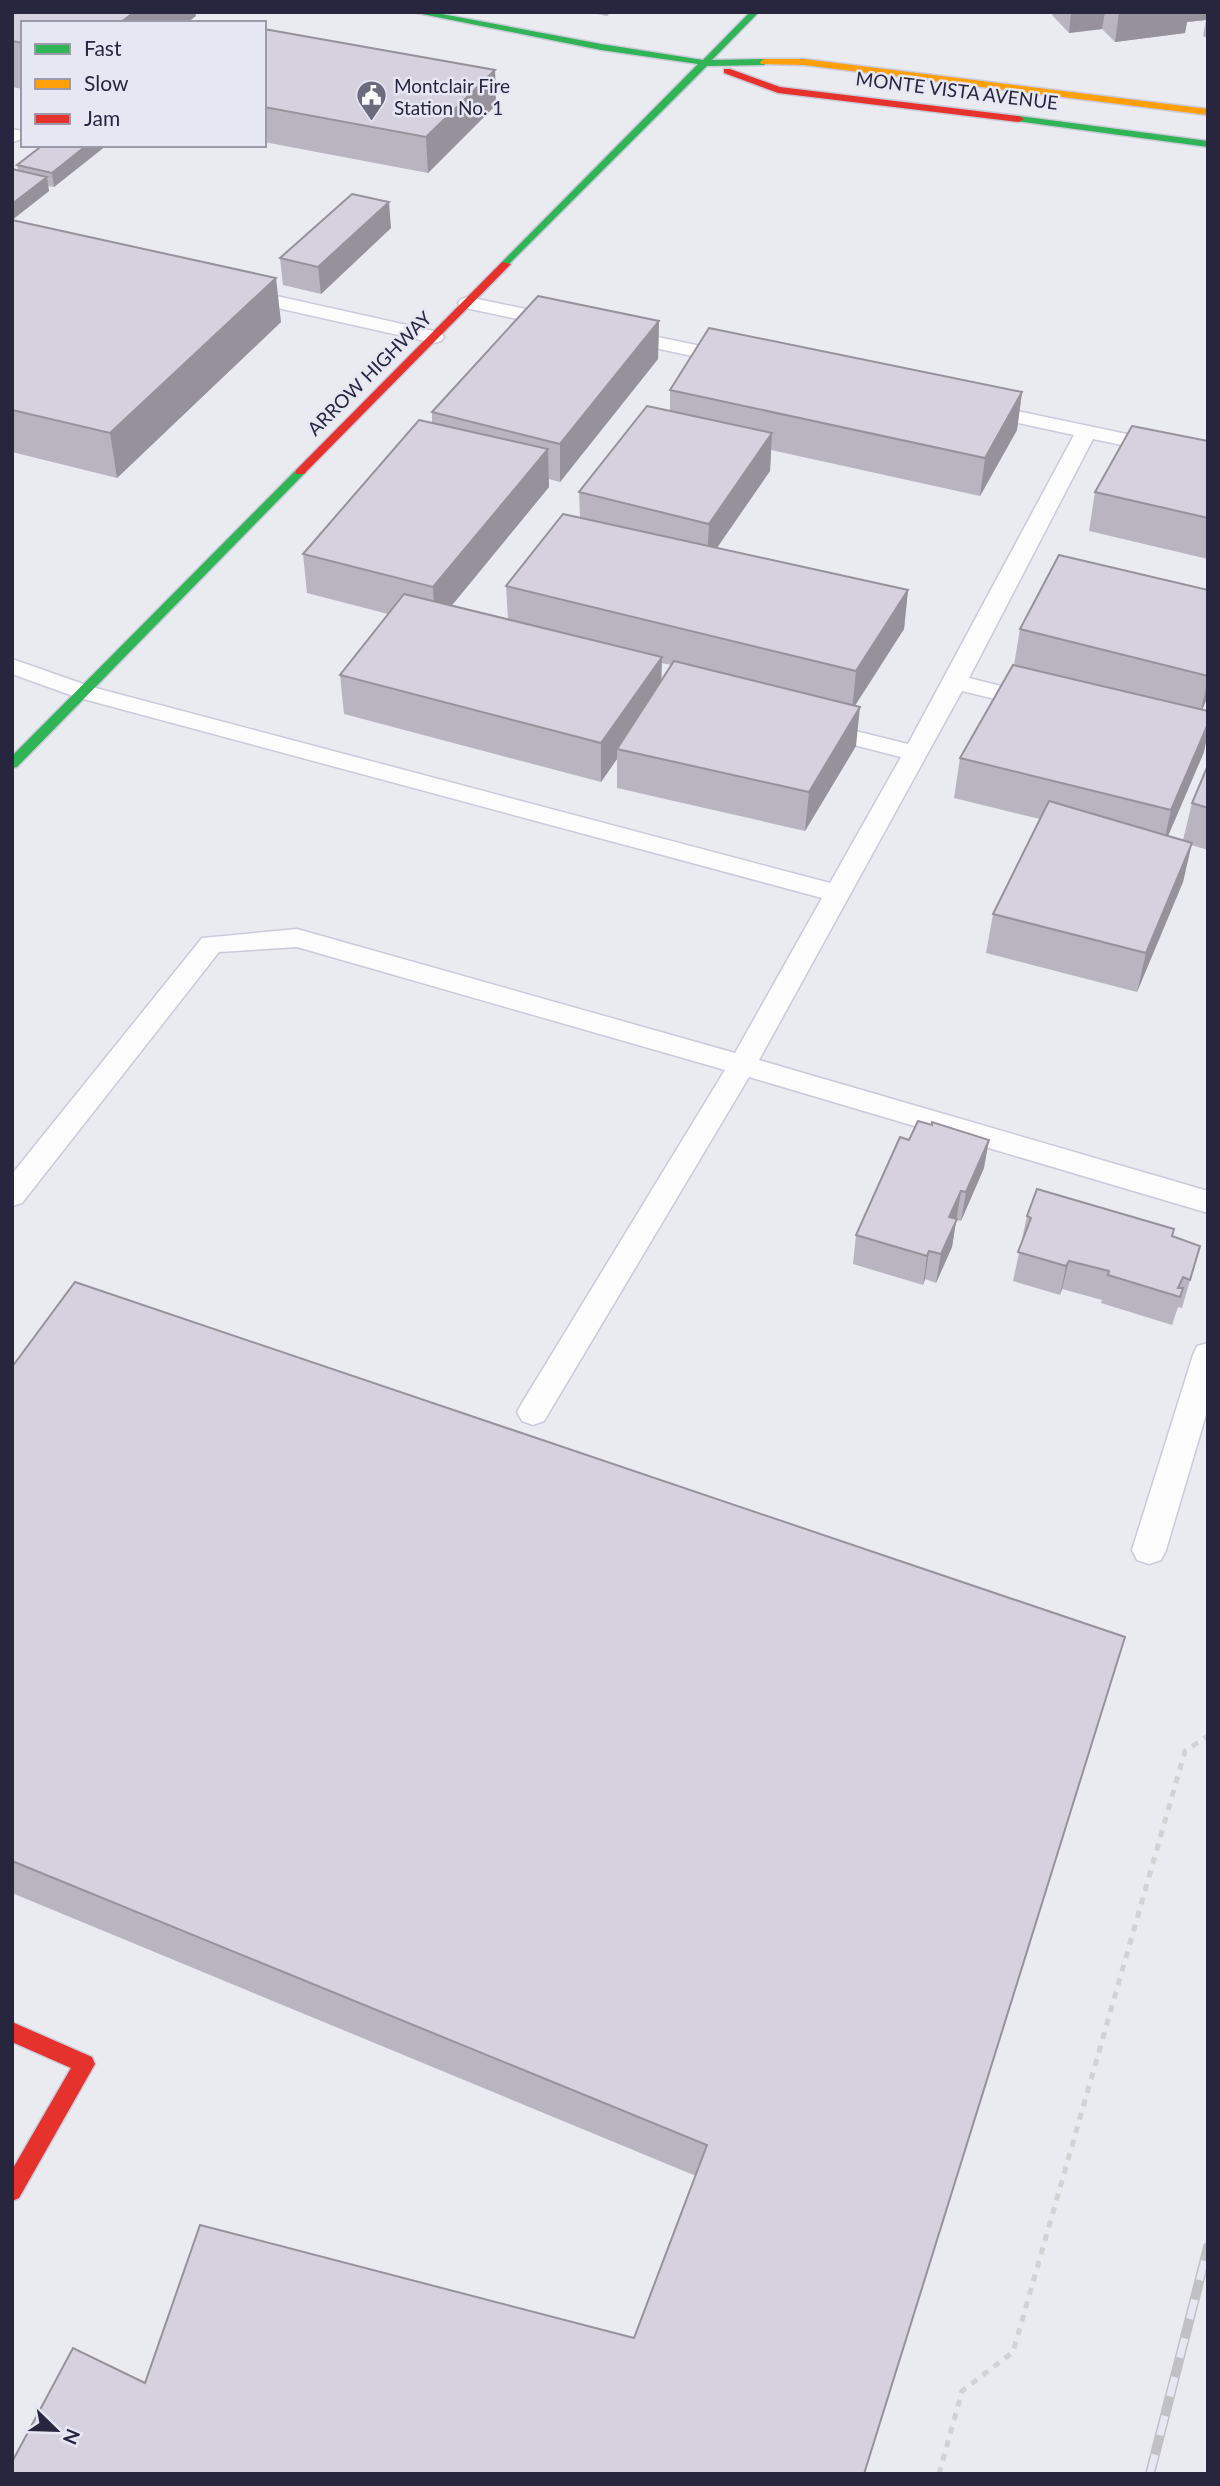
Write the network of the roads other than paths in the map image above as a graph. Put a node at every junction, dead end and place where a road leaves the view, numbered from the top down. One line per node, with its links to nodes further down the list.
1 (416, 12): 3 (main road, MONTE VISTA AVENUE)
2 (755, 12): 3 (main road, ARROW HIGHWAY)
3 (706, 63): 4 (main road, MONTE VISTA AVENUE); 5 (main road, MONTE VISTA AVENUE); 7 (main road, ARROW HIGHWAY)
4 (1208, 111)
5 (1208, 144)
6 (218, 289): 8 (lane)
7 (468, 303): 8 (main road, ARROW HIGHWAY); 9 (lane)
8 (435, 337): 17 (main road, ARROW HIGHWAY)
9 (716, 355): 10 (lane); 11 (lane)
10 (755, 363)
11 (700, 375)
12 (954, 404): 13 (lane)
13 (1086, 432): 14 (lane); 16 (lane)
14 (1208, 457)
15 (12, 666): 17 (lane)
16 (955, 682): 18 (lane); 20 (lane)
17 (84, 692): 21 (main road, ARROW HIGHWAY); 22 (lane)
18 (1062, 708)
19 (797, 723): 20 (lane)
20 (917, 754): 22 (lane)
21 (12, 764)
22 (838, 894): 23 (lane)
23 (741, 1065): 24 (lane); 25 (lane); 27 (lane)
24 (12, 1195)
25 (1208, 1202)
26 (1208, 1355): 28 (lane)
27 (533, 1412)
28 (1149, 1550)
29 (12, 2032): 30 (main road)
30 (12, 2192)

